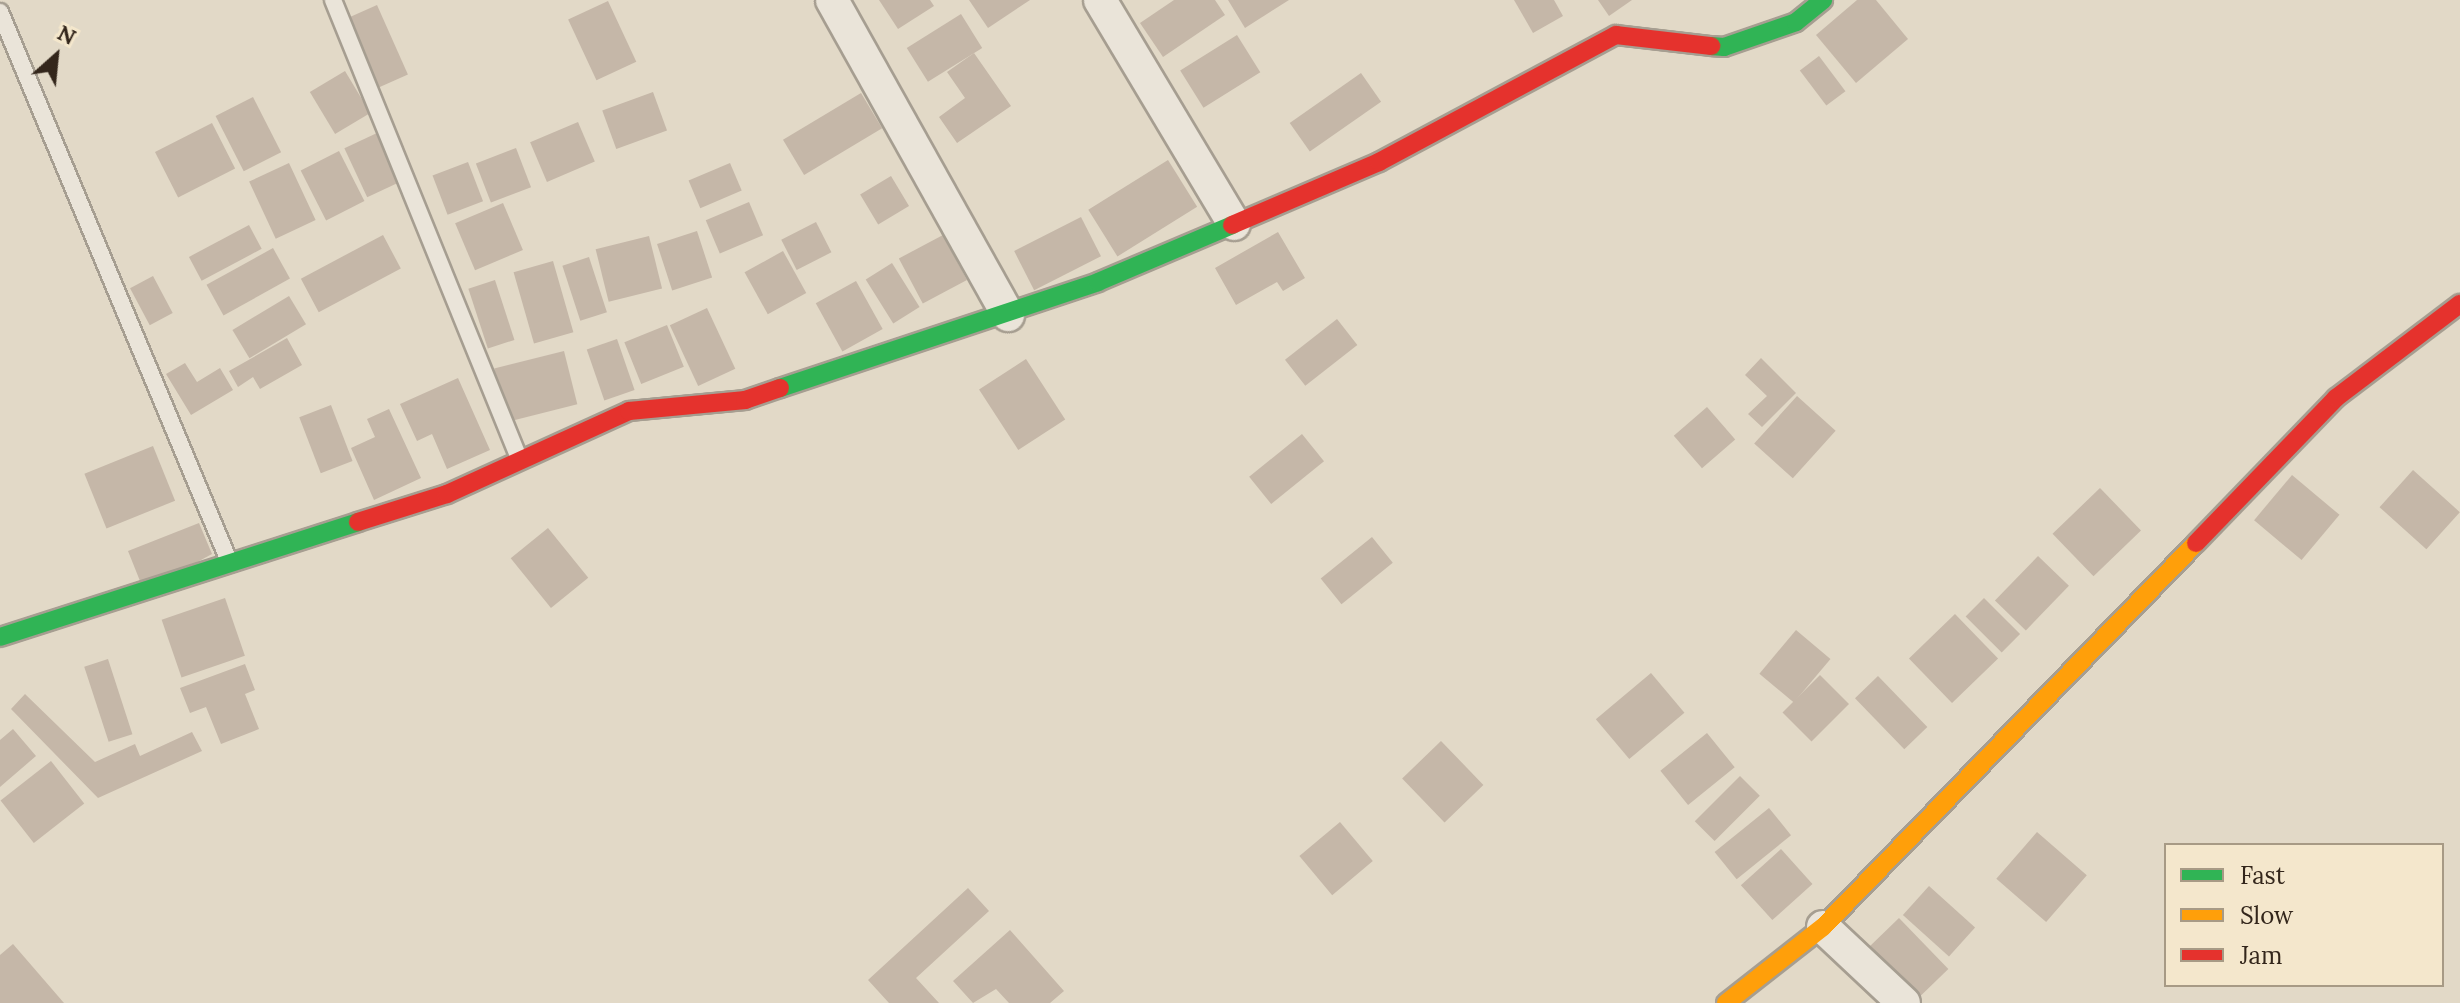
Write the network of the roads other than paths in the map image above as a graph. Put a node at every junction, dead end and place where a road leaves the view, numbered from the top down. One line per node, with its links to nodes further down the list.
1 (333, 0): 9 (lane)
2 (832, 0): 8 (street)
3 (1100, 0): 6 (street)
4 (1823, 0): 6 (street)
5 (0, 12): 10 (lane)
6 (1234, 224): 8 (street)
7 (2460, 304): 12 (street)
8 (1008, 315): 9 (street)
9 (519, 457): 10 (street)
10 (232, 567): 11 (street)
11 (0, 637)
12 (1823, 927): 13 (street); 14 (street)
13 (1726, 1003)
14 (1904, 1003)

